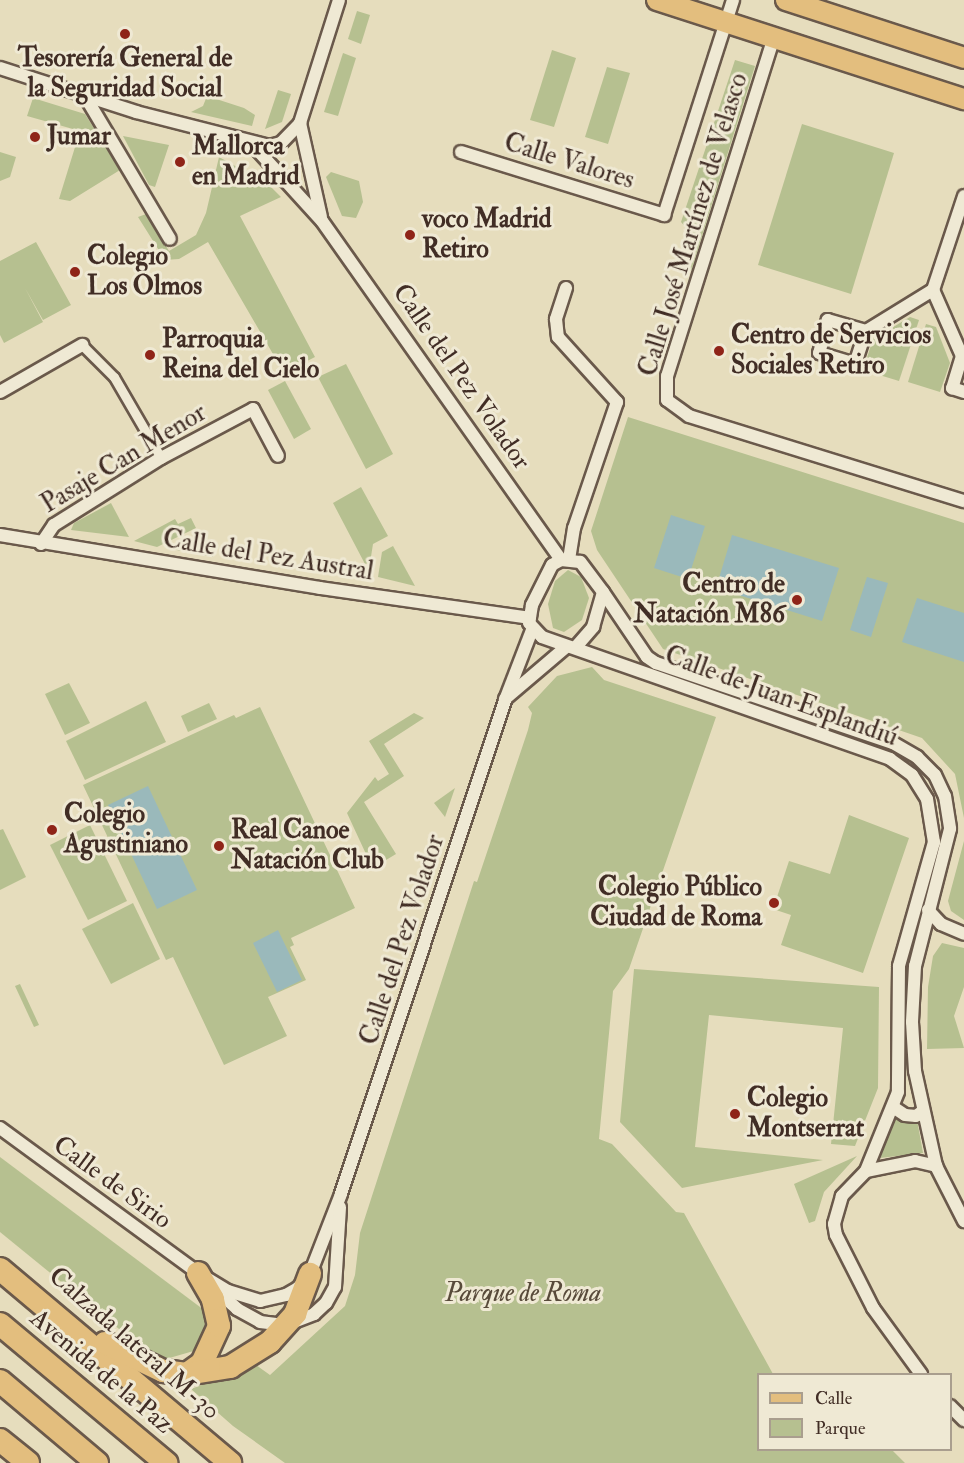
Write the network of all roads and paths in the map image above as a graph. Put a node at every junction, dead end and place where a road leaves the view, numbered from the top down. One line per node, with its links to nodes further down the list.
1 (339, 0): 11 (street)
2 (657, 0): 5 (main road)
3 (733, 0): 5 (street)
4 (786, 0): 7 (main road)
5 (726, 22): 6 (main road); 13 (street, Calle Valores)
6 (774, 37): 10 (main road); 26 (street, Calle José Martínez de Velasco)
7 (964, 58)
8 (0, 68): 9 (street)
9 (85, 96): 12 (street); 16 (street)
10 (964, 99)
11 (300, 123): 12 (street); 15 (street, Calle del Pez Volador)
12 (250, 143): 15 (street, Calle del Pez Volador)
13 (461, 152)
14 (964, 196): 18 (street)
15 (322, 221): 29 (street, Calle del Pez Volador)
16 (170, 239)
17 (566, 288): 29 (street)
18 (933, 290): 19 (street); 21 (street)
19 (866, 331)
20 (82, 345): 22 (street); 25 (street)
21 (963, 356): 23 (street)
22 (0, 392)
23 (964, 392)
24 (278, 456): 25 (street, Pasaje Can Menor)
25 (161, 458): 28 (street, Pasaje Can Menor)
26 (964, 501)
27 (0, 535): 28 (street, Calle del Pez Austral)
28 (41, 544): 31 (street, Calle del Pez Austral)
29 (565, 560): 30 (street); 31 (street)
30 (603, 592): 32 (street); 34 (street, Calle de Juan Esplandiú)
31 (531, 624): 32 (street); 33 (street, Calle del Pez Volador)
32 (571, 647): 33 (street); 37 (street, Calle de Juan Esplandiú)
33 (505, 700): 44 (street, Calle del Pez Volador)
34 (928, 910): 35 (street); 36 (street, Calle de Juan Esplandiú)
35 (940, 924): 36 (street); 38 (street)
36 (924, 926): 37 (street); 40 (street, Calle de Juan Esplandiú)
37 (907, 933): 39 (street, Calle de Juan Esplandiú)
38 (964, 934)
39 (893, 1107): 40 (street); 43 (street, Calle de Juan Esplandiú)
40 (922, 1111): 42 (street, Calle de Juan Esplandiú)
41 (0, 1128): 47 (street, Calle de Sirio)
42 (936, 1166): 43 (street); 45 (street, Calle de Juan Esplandiú)
43 (866, 1171): 52 (street, Calle de Juan Esplandiú)
44 (341, 1194): 48 (street, Calle del Pez Volador); 51 (street, Calle del Pez Volador)
45 (964, 1221)
46 (0, 1269): 49 (highway, Calzada lateral M-30)
47 (198, 1273): 48 (street, Calle de Sirio); 51 (street, Calle de Sirio); 53 (highway)
48 (310, 1274): 51 (highway)
49 (69, 1323): 53 (highway); 63 (highway, Calzada lateral M-30)
50 (0, 1324): 62 (highway, Avenida de la Paz)
51 (286, 1324): 53 (highway)
52 (920, 1373)
53 (187, 1374)
54 (0, 1381): 61 (highway)
55 (952, 1407): 56 (street)
56 (964, 1420)
57 (0, 1440): 60 (highway)
58 (0, 1456): 59 (highway)
59 (8, 1463)
60 (28, 1463)
61 (97, 1463)
62 (166, 1463)
63 (230, 1463)

